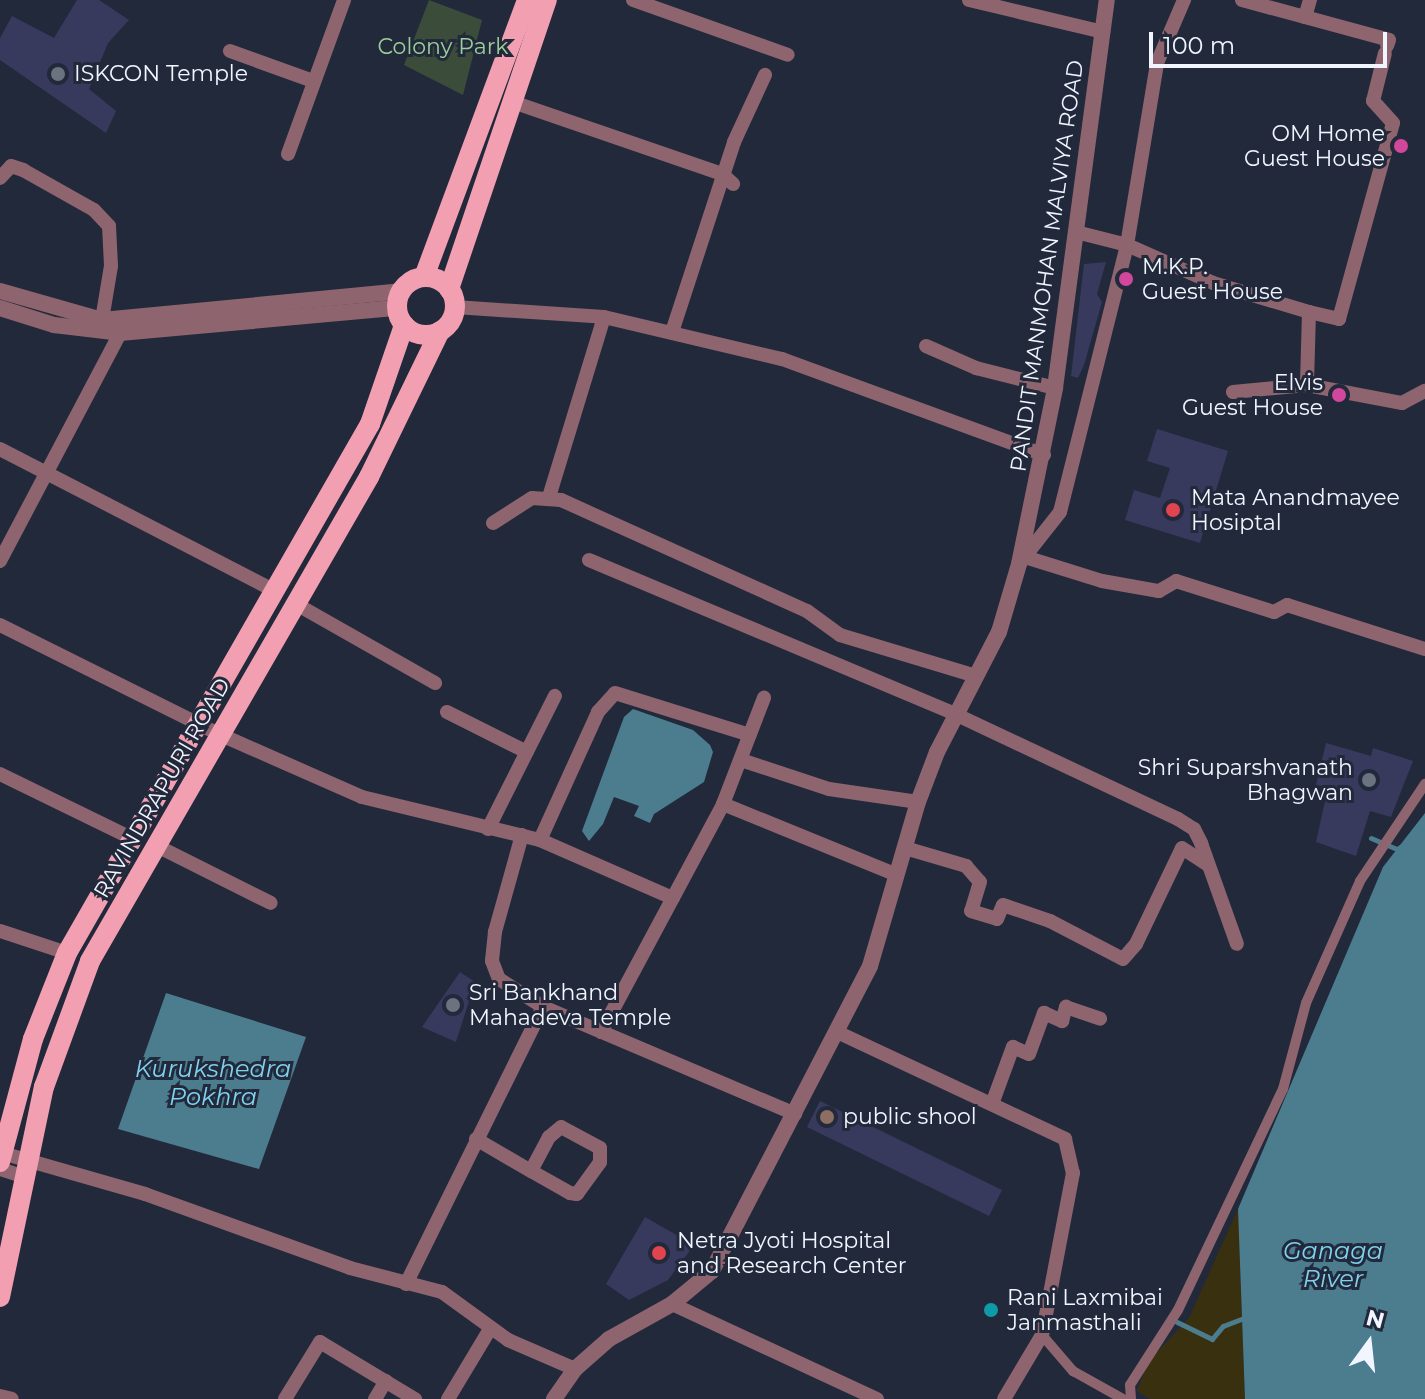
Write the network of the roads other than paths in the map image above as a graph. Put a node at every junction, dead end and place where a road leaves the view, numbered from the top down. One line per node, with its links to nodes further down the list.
1 (344, 0): 15 (street)
2 (527, 0): 22 (main road)
3 (547, 0): 16 (main road)
4 (633, 0): 13 (street)
5 (969, 0): 11 (street)
6 (1107, 0): 11 (street, PANDIT MANMOHAN MALVIYA ROAD)
7 (1184, 0): 21 (street)
8 (1242, 0): 10 (street)
9 (1310, 0): 10 (street)
10 (1305, 17): 27 (street)
11 (1103, 32): 20 (street, PANDIT MANMOHAN MALVIYA ROAD)
12 (230, 51): 15 (street)
13 (788, 55)
14 (765, 75): 19 (street)
15 (313, 81): 17 (street)
16 (510, 101): 19 (street); 24 (main road)
17 (288, 154)
18 (0, 178): 29 (street)
19 (727, 179): 31 (street)
20 (1076, 232): 21 (street); 35 (street, PANDIT MANMOHAN MALVIYA ROAD)
21 (1127, 245): 27 (street); 45 (street)
22 (424, 277): 24 (main road); 26 (main road)
23 (0, 291): 29 (street)
24 (452, 298): 28 (street); 30 (main road, RAVINDRAPURI ROAD)
25 (0, 308): 32 (street)
26 (401, 308): 29 (street); 30 (main road); 32 (street); 46 (main road, RAVINDRAPURI ROAD)
27 (1309, 312): 34 (street)
28 (604, 317): 31 (street); 41 (street)
29 (102, 320)
30 (440, 331): 47 (main road, RAVINDRAPURI ROAD)
31 (672, 332): 39 (street)
32 (120, 333): 40 (street)
33 (926, 346): 35 (street)
34 (1307, 385): 36 (street); 37 (street)
35 (1055, 388): 39 (street, PANDIT MANMOHAN MALVIYA ROAD)
36 (1425, 391)
37 (1233, 392)
38 (0, 449): 40 (street)
39 (1044, 455): 45 (street, PANDIT MANMOHAN MALVIYA ROAD)
40 (46, 472): 44 (street); 46 (street)
41 (549, 497): 42 (street); 50 (street)
42 (493, 523)
43 (589, 560): 55 (street)
44 (0, 561)
45 (1022, 561): 49 (street); 50 (street, PANDIT MANMOHAN MALVIYA ROAD)
46 (275, 591): 56 (main road, RAVINDRAPURI ROAD)
47 (296, 604): 51 (street); 57 (main road, RAVINDRAPURI ROAD)
48 (0, 625): 56 (street)
49 (1425, 649)
50 (976, 676): 55 (street, PANDIT MANMOHAN MALVIYA ROAD)
51 (435, 683)
52 (555, 696): 59 (street)
53 (764, 698): 58 (street)
54 (447, 712): 59 (street)
55 (957, 715): 63 (street, PANDIT MANMOHAN MALVIYA ROAD); 71 (street)
56 (196, 722): 57 (street); 67 (main road, RAVINDRAPURI ROAD)
57 (219, 734): 65 (street); 69 (main road, RAVINDRAPURI ROAD)
58 (750, 735): 60 (street); 68 (street)
59 (527, 752): 65 (street)
60 (741, 760): 63 (street); 64 (street)
61 (0, 774): 67 (street)
62 (1425, 784): 106 (street)
63 (918, 802): 70 (street, PANDIT MANMOHAN MALVIYA ROAD)
64 (723, 804): 72 (street); 73 (street)
65 (488, 829): 66 (street)
66 (522, 835): 68 (street); 78 (street)
67 (131, 838): 77 (main road, RAVINDRAPURI ROAD)
68 (540, 840): 73 (street)
69 (157, 846): 74 (street); 86 (main road, RAVINDRAPURI ROAD)
70 (905, 848): 71 (street); 72 (street, PANDIT MANMOHAN MALVIYA ROAD)
71 (1208, 865): 76 (street)
72 (897, 875): 81 (street, PANDIT MANMOHAN MALVIYA ROAD)
73 (673, 898): 80 (street)
74 (271, 903)
75 (0, 931): 77 (street)
76 (1237, 944)
77 (67, 953): 85 (main road, RAVINDRAPURI ROAD)
78 (543, 1007): 80 (street); 84 (street)
79 (1100, 1019): 82 (street)
80 (601, 1032): 83 (street)
81 (837, 1032): 82 (street); 83 (street, PANDIT MANMOHAN MALVIYA ROAD)
82 (992, 1104): 93 (street)
83 (795, 1114): 91 (street, PANDIT MANMOHAN MALVIYA ROAD)
84 (476, 1139): 87 (street); 89 (street)
85 (1, 1161): 86 (street)
86 (30, 1169): 88 (main road, RAVINDRAPURI ROAD); 89 (street)
87 (531, 1171): 87 (street)
88 (4, 1261): 90 (main road, RAVINDRAPURI ROAD)
89 (406, 1284): 92 (street)
90 (0, 1297)
91 (672, 1304): 94 (street, PANDIT MANMOHAN MALVIYA ROAD); 103 (street)
92 (490, 1329): 94 (street); 102 (street)
93 (1042, 1335): 104 (street); 105 (street)
94 (575, 1369): 97 (street, PANDIT MANMOHAN MALVIYA ROAD)
95 (386, 1381): 99 (street); 100 (street); 101 (street)
96 (0, 1396): 98 (street)
97 (559, 1396)
98 (12, 1399)
99 (285, 1399)
100 (375, 1399)
101 (415, 1399)
102 (448, 1399)
103 (877, 1399)
104 (1004, 1399)
105 (1123, 1399)
106 (1131, 1399)

